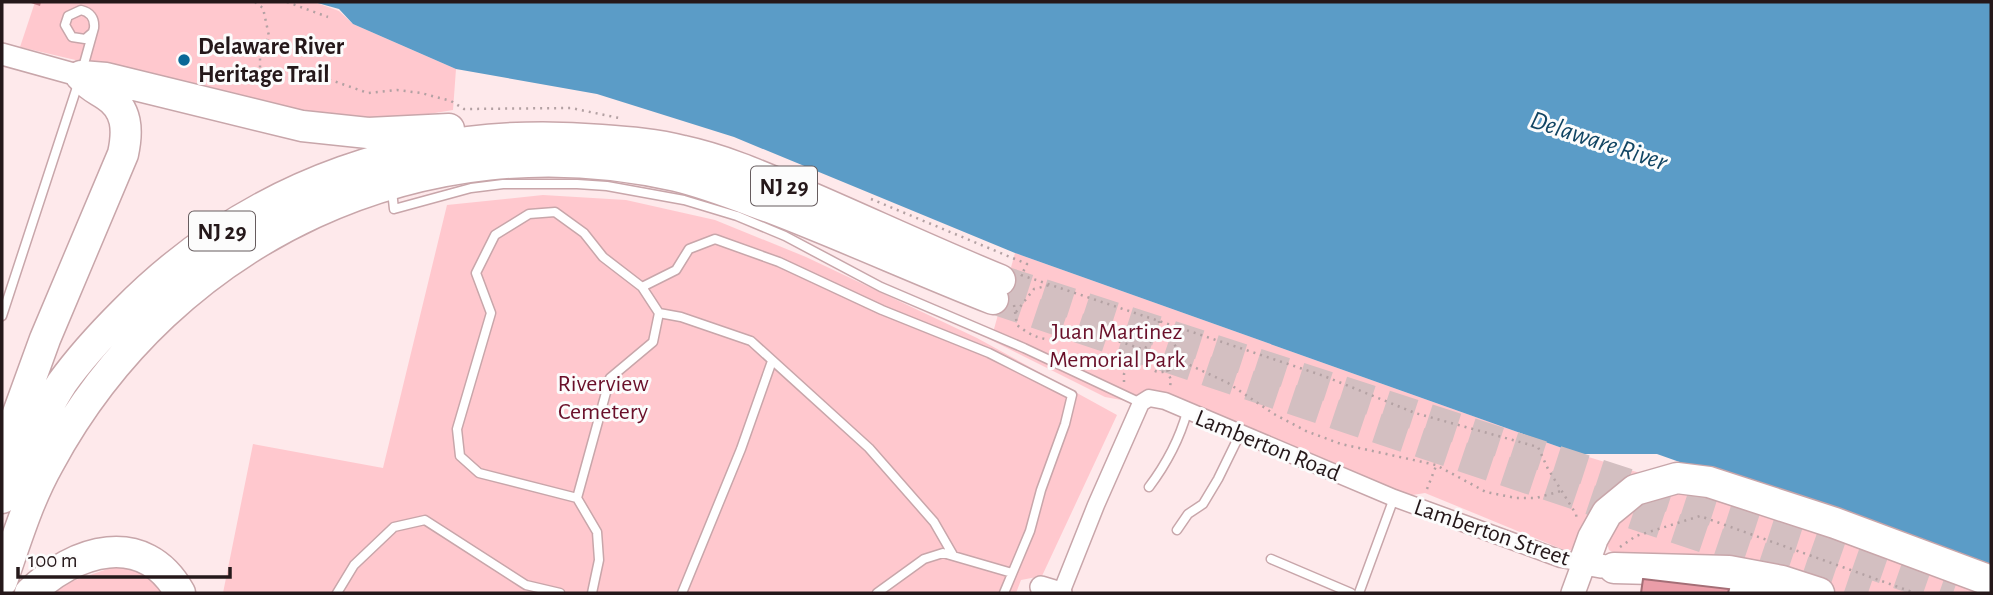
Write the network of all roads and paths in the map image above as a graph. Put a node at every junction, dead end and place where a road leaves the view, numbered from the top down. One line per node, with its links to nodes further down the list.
1 (255, 2): 4 (path)
2 (264, 2): 4 (path)
3 (287, 2): 5 (path)
4 (263, 8): 9 (path)
5 (328, 17)
6 (92, 33): 8 (lane)
7 (2, 54): 8 (street)
8 (81, 76): 10 (highway); 17 (lane); 29 (highway)
9 (621, 118)
10 (555, 136): 15 (highway, NJ 29); 34 (highway, NJ 29)
11 (392, 184): 15 (highway, NJ 29); 26 (lane); 44 (highway, NJ 29)
12 (870, 198): 15 (path)
13 (1050, 285): 15 (path); 15 (path); 18 (path)
14 (642, 287): 16 (lane); 35 (lane); 43 (lane)
15 (1010, 291): 20 (path)
16 (659, 313): 22 (lane); 35 (lane)
17 (2, 314)
18 (1159, 321): 19 (path); 33 (path)
19 (1160, 338): 20 (path); 21 (path)
20 (1144, 350): 23 (path)
21 (1177, 359): 24 (path); 30 (path)
22 (772, 361): 39 (lane); 52 (lane)
23 (1147, 363): 24 (path); 26 (path)
24 (1167, 370): 25 (path)
25 (1168, 393)
26 (1138, 401): 27 (street, Lamberton Road); 46 (street)
27 (1187, 412): 28 (street, Lamberton Road); 31 (lane)
28 (1240, 434): 36 (street, Lamberton Road); 37 (lane)
29 (2, 457)
30 (1436, 465): 32 (path); 33 (path)
31 (1149, 487)
32 (1427, 489)
33 (1561, 491): 38 (path)
34 (2, 498)
35 (578, 498): 51 (lane)
36 (1394, 498): 42 (street, Lamberton Street); 56 (lane)
37 (1177, 530)
38 (1578, 531)
39 (953, 555): 43 (lane); 53 (lane)
40 (1616, 558): 42 (main road, Lamberton Street); 58 (street, Lamberton Street); 59 (highway); 60 (path)
41 (1271, 559): 55 (lane)
42 (1584, 563): 45 (highway); 57 (main road)
43 (1012, 573): 54 (lane)
44 (2, 581)
45 (1991, 582)
46 (1054, 591)
47 (30, 593): 48 (highway)
48 (180, 593)
49 (337, 593): 50 (lane)
50 (560, 593)
51 (592, 593)
52 (682, 593)
53 (877, 593)
54 (1004, 593)
55 (1351, 593)
56 (1359, 593)
57 (1573, 593)
58 (1755, 593)
59 (1819, 593)
60 (1916, 593)

